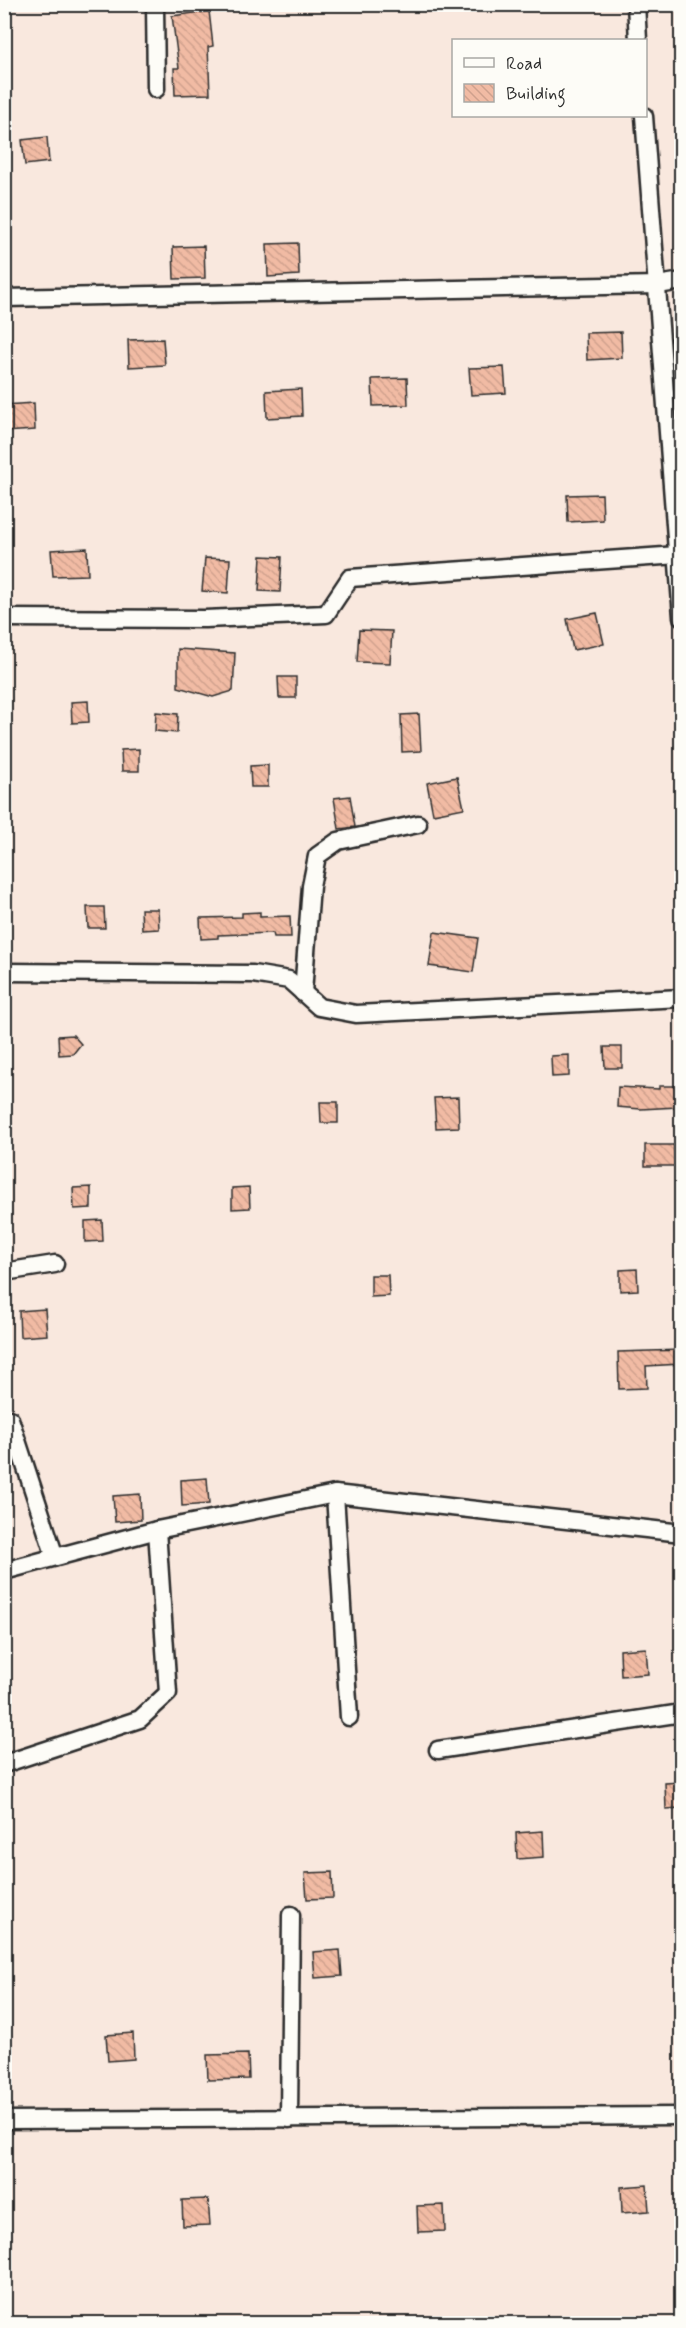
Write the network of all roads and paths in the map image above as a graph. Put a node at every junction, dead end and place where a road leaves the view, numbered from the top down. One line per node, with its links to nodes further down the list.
1 (155, 4): 4 (street)
2 (636, 4): 3 (street)
3 (638, 39)
4 (156, 89)
5 (644, 117): 7 (street)
6 (681, 281): 7 (street)
7 (658, 285): 8 (street); 9 (street)
8 (4, 298)
9 (678, 555): 10 (street); 11 (street)
10 (681, 617)
11 (4, 618)
12 (418, 824): 14 (street)
13 (4, 972): 14 (street)
14 (303, 993): 15 (street)
15 (681, 998)
16 (55, 1264): 17 (street)
17 (4, 1272)
18 (10, 1419): 22 (street)
19 (335, 1494): 20 (street); 21 (street); 25 (street)
20 (157, 1530): 22 (street); 27 (street)
21 (681, 1533)
22 (55, 1557): 23 (street)
23 (4, 1571)
24 (681, 1713): 26 (street)
25 (349, 1717)
26 (438, 1750)
27 (4, 1764)
28 (291, 1915): 30 (street)
29 (681, 2116): 30 (street)
30 (289, 2119): 31 (street)
31 (4, 2120)

